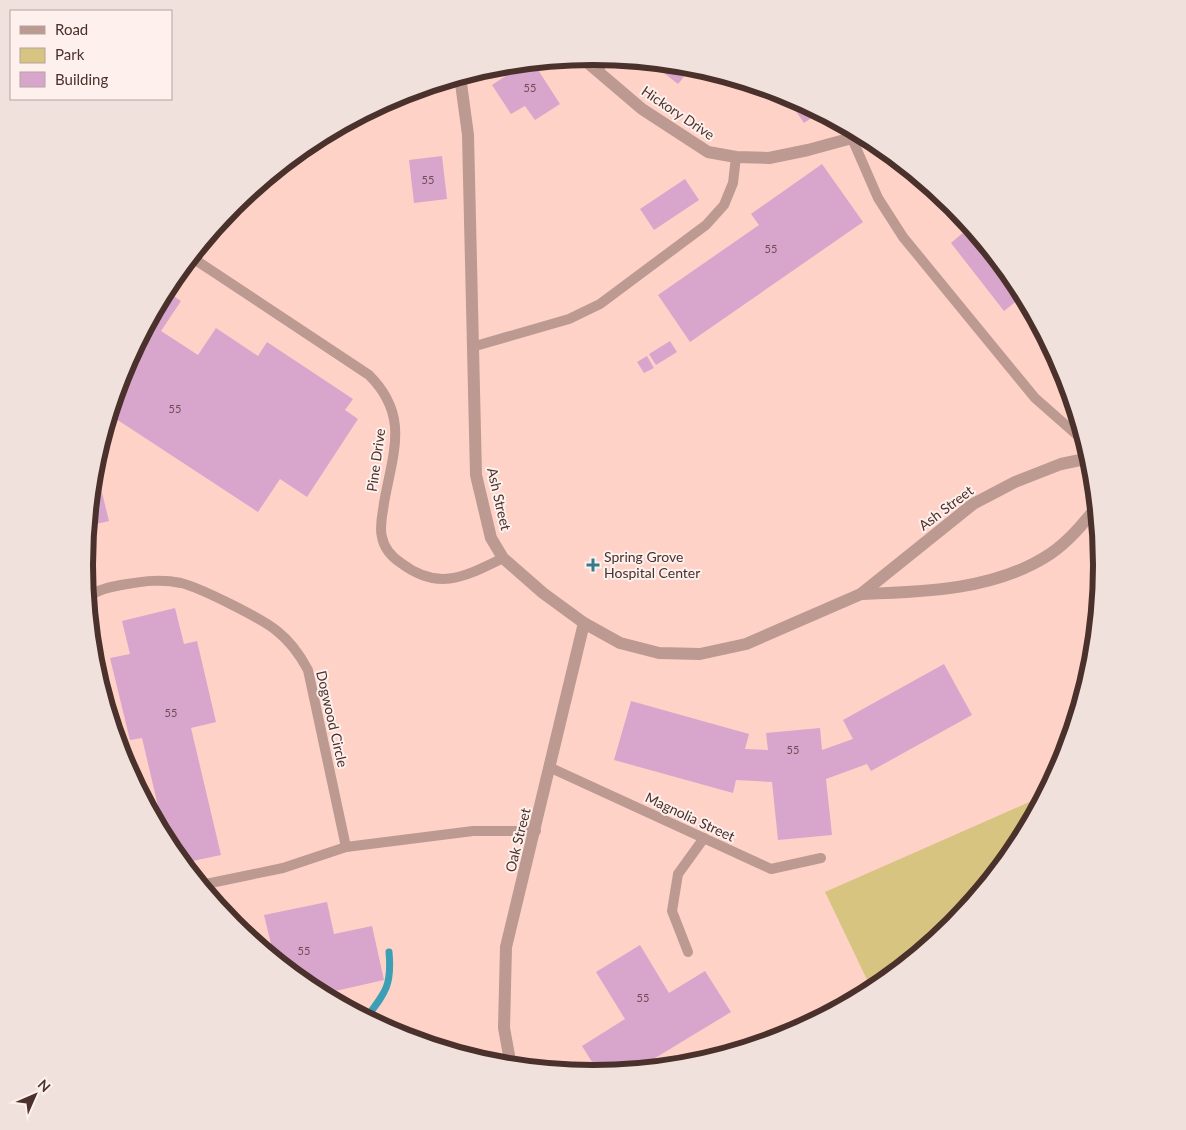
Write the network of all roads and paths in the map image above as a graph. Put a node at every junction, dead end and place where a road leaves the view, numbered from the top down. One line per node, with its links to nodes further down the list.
1 (590, 65): 3 (street, Hickory Drive)
2 (601, 65): 3 (lane)
3 (596, 70): 7 (street, Hickory Drive)
4 (461, 83): 9 (street, Ash Street)
5 (847, 135): 7 (street, Hickory Drive)
6 (856, 140): 10 (lane)
7 (736, 157): 9 (lane)
8 (196, 261): 13 (lane, Pine Drive)
9 (472, 347): 13 (street, Ash Street)
10 (1075, 433)
11 (1081, 460): 15 (street, Ash Street)
12 (1090, 515): 15 (street, Ash Street)
13 (503, 558): 16 (street, Ash Street)
14 (94, 593): 20 (lane, Dogwood Circle)
15 (861, 594): 16 (street, Ash Street)
16 (584, 623): 17 (street, Oak Street)
17 (550, 768): 18 (street, Oak Street); 19 (lane, Magnolia Street)
18 (536, 831): 20 (lane); 24 (street, Oak Street)
19 (704, 838): 21 (lane, Magnolia Street); 23 (lane)
20 (346, 847): 22 (lane)
21 (821, 858)
22 (208, 884)
23 (688, 952)
24 (509, 1058)

